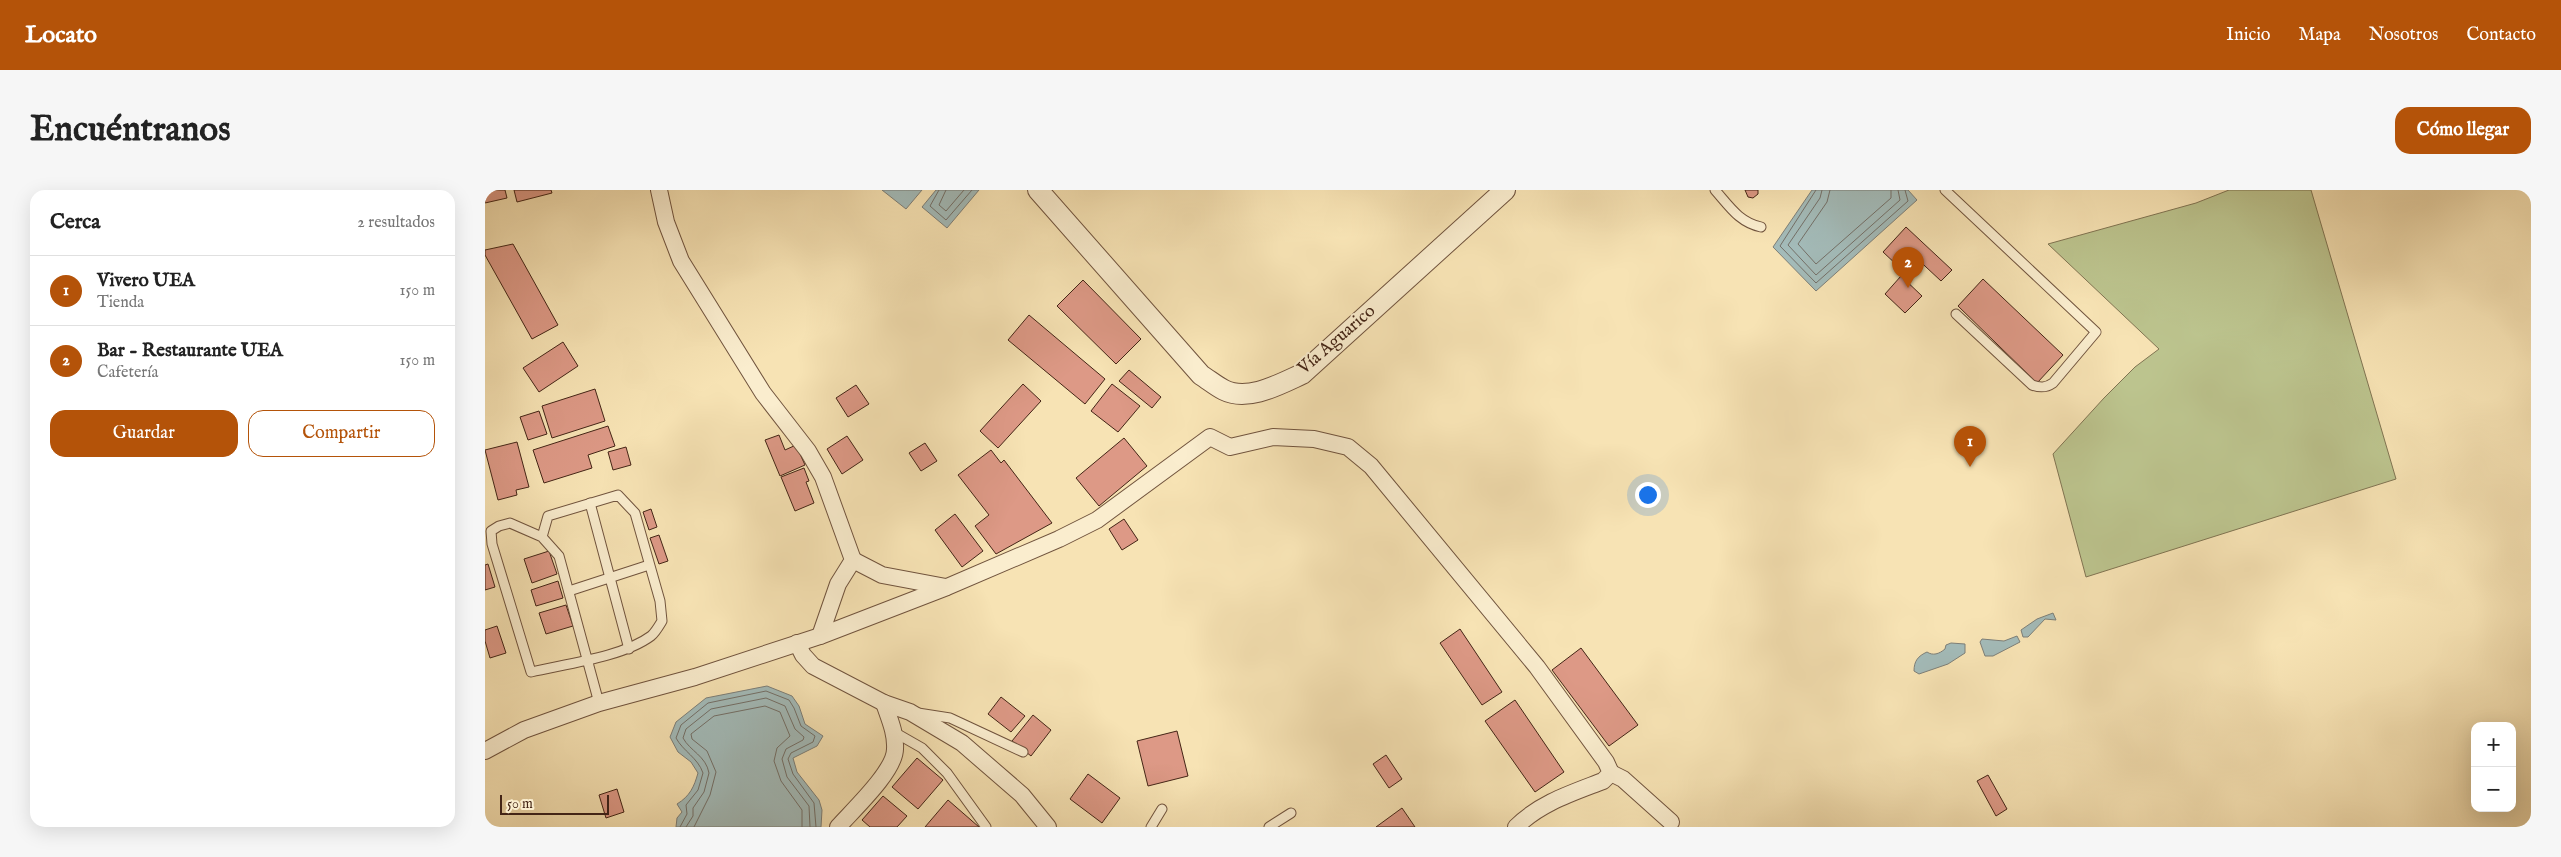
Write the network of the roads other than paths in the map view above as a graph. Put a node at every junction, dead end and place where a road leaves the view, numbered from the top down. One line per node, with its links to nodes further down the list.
1 (659, 190): 10 (street)
2 (1038, 190): 3 (street, Vía Aguarico)
3 (1505, 190)
4 (1715, 190): 6 (lane)
5 (1945, 190): 7 (lane)
6 (1761, 227)
7 (1957, 314)
8 (590, 504): 9 (lane); 11 (lane); 12 (lane)
9 (542, 537): 14 (lane); 18 (lane)
10 (853, 560): 13 (street); 15 (street)
11 (649, 565): 12 (lane); 17 (lane)
12 (610, 578): 14 (lane); 17 (lane)
13 (947, 587): 15 (street); 25 (street)
14 (569, 591): 18 (lane)
15 (821, 636): 16 (street)
16 (797, 643): 19 (street); 20 (street)
17 (629, 649): 18 (lane)
18 (587, 658): 19 (lane)
19 (599, 703): 23 (street)
20 (884, 703): 21 (street); 22 (street)
21 (910, 712): 24 (lane); 31 (street)
22 (894, 732): 29 (street); 30 (lane)
23 (485, 752)
24 (1023, 752)
25 (1611, 773): 28 (street); 34 (street)
26 (1163, 809): 32 (lane)
27 (1291, 813): 33 (lane)
28 (1671, 822)
29 (843, 825)
30 (986, 827)
31 (1048, 827)
32 (1151, 827)
33 (1269, 827)
34 (1516, 827)

